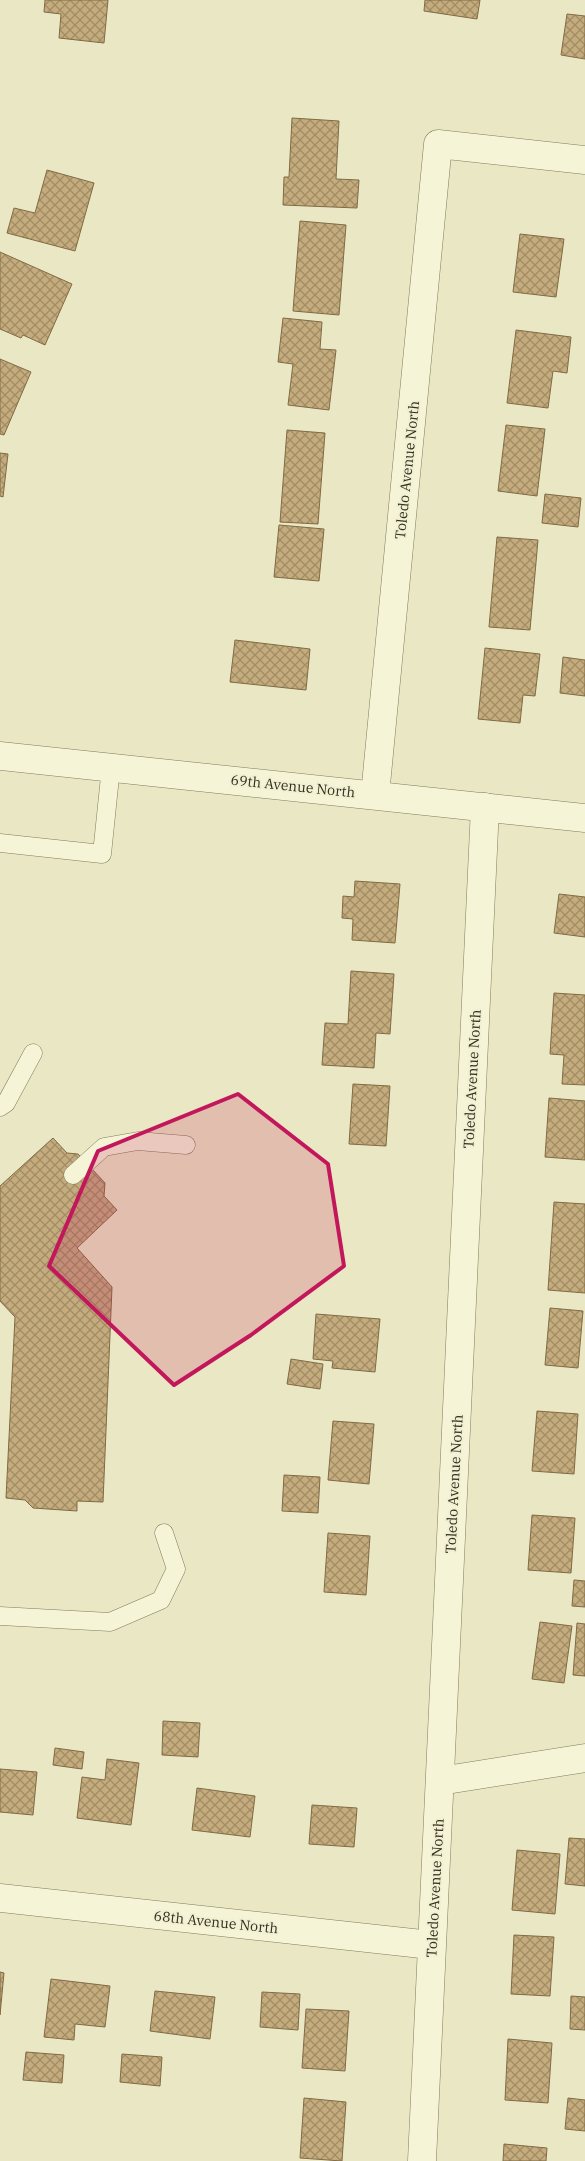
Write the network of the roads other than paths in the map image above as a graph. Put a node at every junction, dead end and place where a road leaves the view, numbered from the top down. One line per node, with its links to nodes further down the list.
1 (585, 160): 4 (street, Toledo Avenue North)
2 (0, 756): 3 (street, 69th Avenue North)
3 (112, 767): 4 (street, 69th Avenue North); 7 (lane)
4 (376, 795): 5 (street, 69th Avenue North)
5 (485, 806): 6 (street, 69th Avenue North); 15 (street, Toledo Avenue North)
6 (585, 818)
7 (0, 842)
8 (32, 1053): 9 (lane)
9 (0, 1107)
10 (186, 1145): 11 (lane)
11 (73, 1175)
12 (164, 1533): 13 (lane)
13 (0, 1616)
14 (585, 1758): 15 (street)
15 (440, 1781): 17 (street, Toledo Avenue North)
16 (0, 1898): 17 (street, 68th Avenue North)
17 (431, 1946): 18 (street, Toledo Avenue North)
18 (422, 2161)

